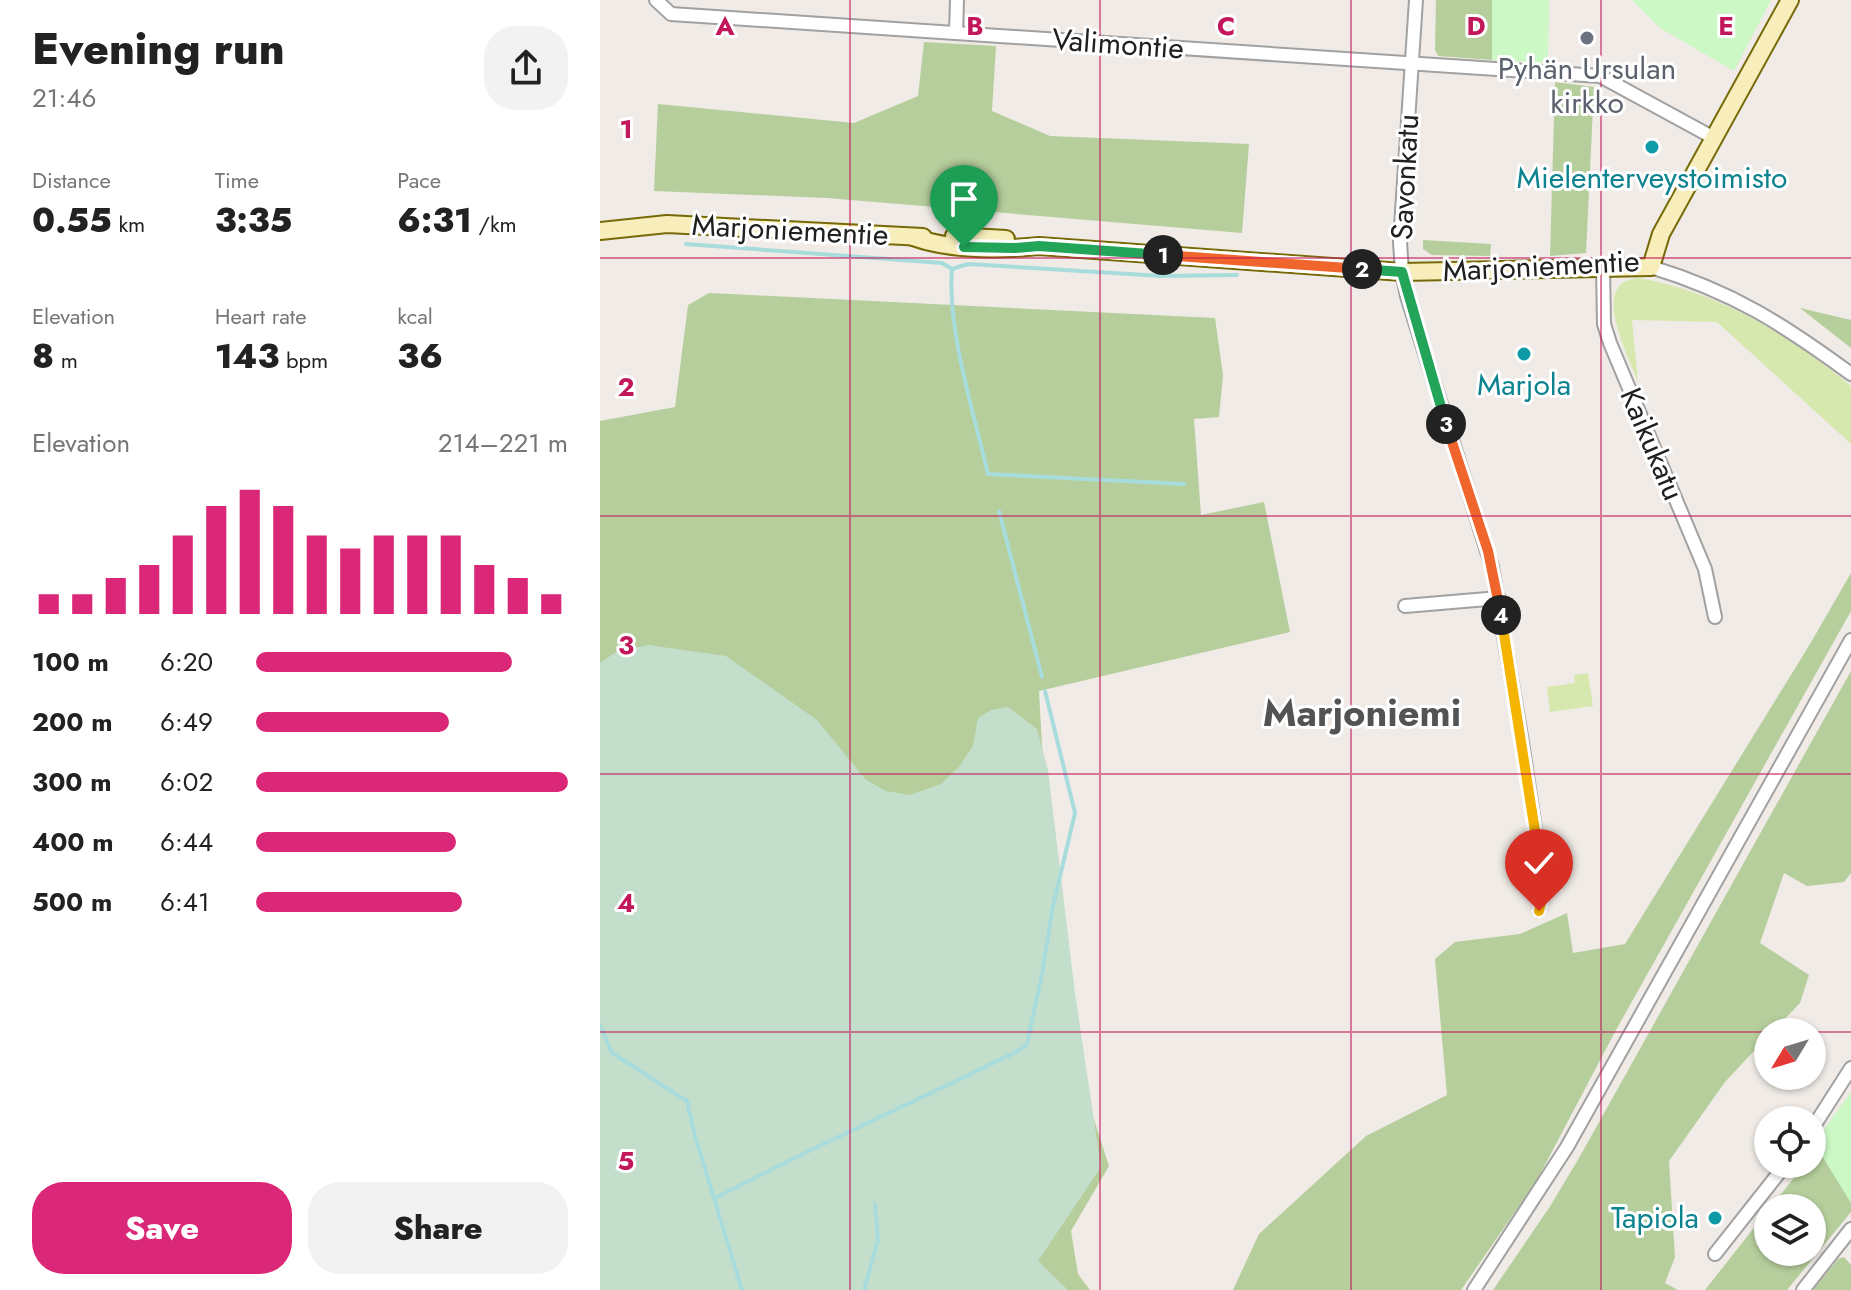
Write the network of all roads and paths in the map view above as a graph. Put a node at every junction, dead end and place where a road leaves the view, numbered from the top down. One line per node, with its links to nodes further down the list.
1 (656, 0): 5 (street, Valimontie)
2 (957, 0): 5 (street)
3 (1416, 0): 6 (street, Savonkatu)
4 (1790, 0): 7 (street, Marjoniementie)
5 (956, 33): 6 (street, Valimontie)
6 (1412, 64): 7 (street, Valimontie); 13 (street, Savonkatu)
7 (1714, 138): 11 (street, Marjoniementie)
8 (600, 219): 9 (street, Marjoniementie)
9 (667, 224): 10 (street, Marjoniementie); 13 (street, Marjoniementie)
10 (600, 231)
11 (1651, 267): 12 (street, Marjoniementie); 14 (street)
12 (1603, 268): 13 (street, Marjoniementie); 17 (street, Kaikukatu)
13 (1402, 272): 15 (street, Savonkatu)
14 (1851, 374)
15 (1499, 598): 16 (street); 19 (street, Savonkatu)
16 (1405, 606)
17 (1715, 617)
18 (1851, 640): 25 (street)
19 (1539, 911)
20 (1851, 1068): 21 (street)
21 (1826, 1107)
22 (1775, 1178): 24 (street)
23 (1851, 1229): 26 (street)
24 (1715, 1254)
25 (1474, 1290)
26 (1803, 1290)

